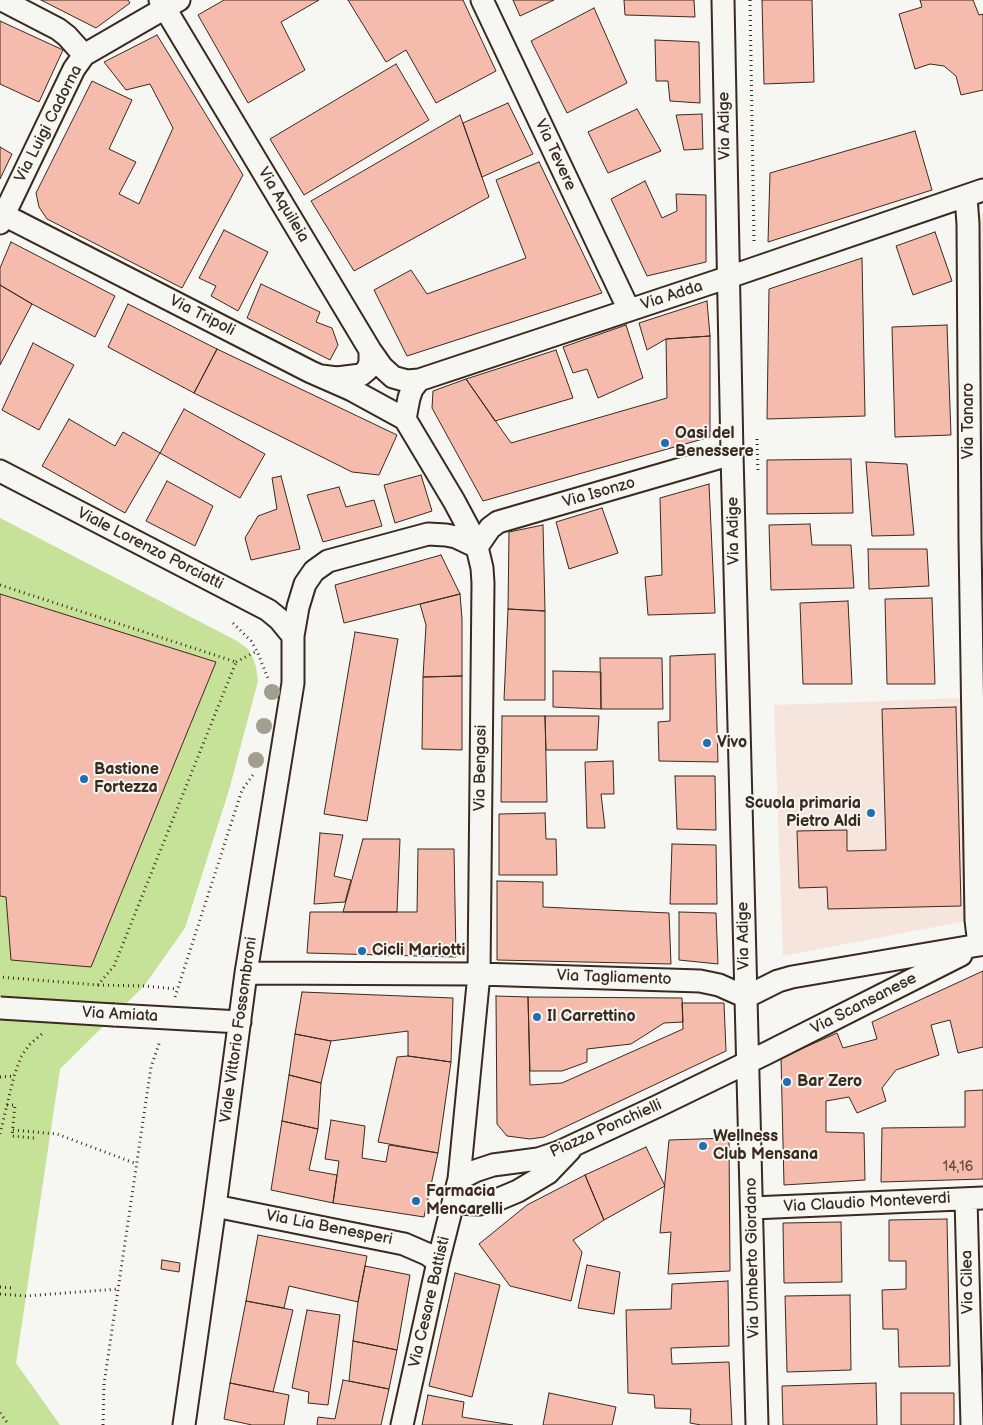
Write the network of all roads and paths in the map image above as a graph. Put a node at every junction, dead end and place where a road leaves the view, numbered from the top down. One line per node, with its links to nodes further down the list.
1 (2, 0): 5 (street)
2 (482, 0): 9 (street, Via Tevere)
3 (723, 0): 8 (street, Via Adige)
4 (168, 3): 5 (street, Via Luigi Cadorna); 10 (street, Via Aquileia)
5 (84, 55): 7 (street, Via Luigi Cadorna)
6 (975, 193): 8 (street, Via Adda); 16 (street, Via Tanaro)
7 (1, 217): 11 (street, Via Tripoli)
8 (728, 277): 9 (street, Via Adda); 14 (street, Via Adige)
9 (629, 310): 12 (street, Via Adda)
10 (370, 350): 11 (street); 12 (street, Via Adda)
11 (321, 376): 13 (street, Via Tripoli)
12 (419, 380): 13 (street)
13 (405, 419): 17 (street, Via Bengasi)
14 (732, 454): 17 (street, Via Isonzo); 32 (street, Via Adige)
15 (0, 471): 20 (street, Viale Lorenzo Porciatti)
16 (976, 540): 25 (street, Via Tanaro)
17 (477, 546): 20 (street, Viale Vittorio Fossombroni); 27 (street, Via Bengasi)
18 (0, 585): 22 (path)
19 (233, 623): 21 (path)
20 (293, 636): 26 (street, Viale Vittorio Fossombroni)
21 (257, 650): 22 (path); 23 (path)
22 (236, 662): 29 (path)
23 (269, 682)
24 (257, 770): 30 (path)
25 (981, 945): 32 (street, Via Scansanese); 37 (street, Via Scansanese)
26 (246, 973): 27 (street); 35 (street, Viale Vittorio Fossombroni)
27 (479, 974): 32 (street, Via Tagliamento); 46 (street, Via Bengasi)
28 (0, 977): 29 (path)
29 (98, 985): 30 (path); 31 (path)
30 (178, 989): 34 (path)
31 (91, 991)
32 (746, 997): 37 (street, Via Adige)
33 (0, 1008): 34 (street, Via Amiata, bridge)
34 (168, 1018): 35 (street, Via Amiata); 45 (path)
35 (240, 1022): 49 (street, Viale Vittorio Fossombroni)
36 (50, 1027): 38 (path)
37 (748, 1062): 44 (street, Piazza Ponchielli); 50 (street, Via Umberto Giordano)
38 (14, 1076): 39 (path); 40 (path)
39 (0, 1077)
40 (7, 1104): 41 (path); 42 (path)
41 (13, 1130): 43 (path); 45 (path)
42 (0, 1134)
43 (34, 1138)
44 (576, 1144): 46 (street, Piazza Ponchielli); 48 (street)
45 (137, 1164): 54 (path)
46 (459, 1179): 48 (street, Via Cesare Battisti)
47 (975, 1198): 50 (street, Via Claudio Monteverdi); 62 (street, Via Cilea)
48 (453, 1203): 51 (street, Via Cesare Battisti)
49 (215, 1206): 51 (street, Via Lia Benesperi); 59 (street, Viale Vittorio Fossombroni)
50 (752, 1208): 61 (street, Via Umberto Giordano)
51 (438, 1262): 60 (street, Via Cesare Battisti)
52 (0, 1287): 53 (path)
53 (12, 1288)
54 (118, 1289): 55 (path); 58 (path)
55 (0, 1294)
56 (0, 1413): 57 (path)
57 (9, 1425)
58 (102, 1425)
59 (184, 1425)
60 (402, 1425)
61 (757, 1425)
62 (972, 1425)

